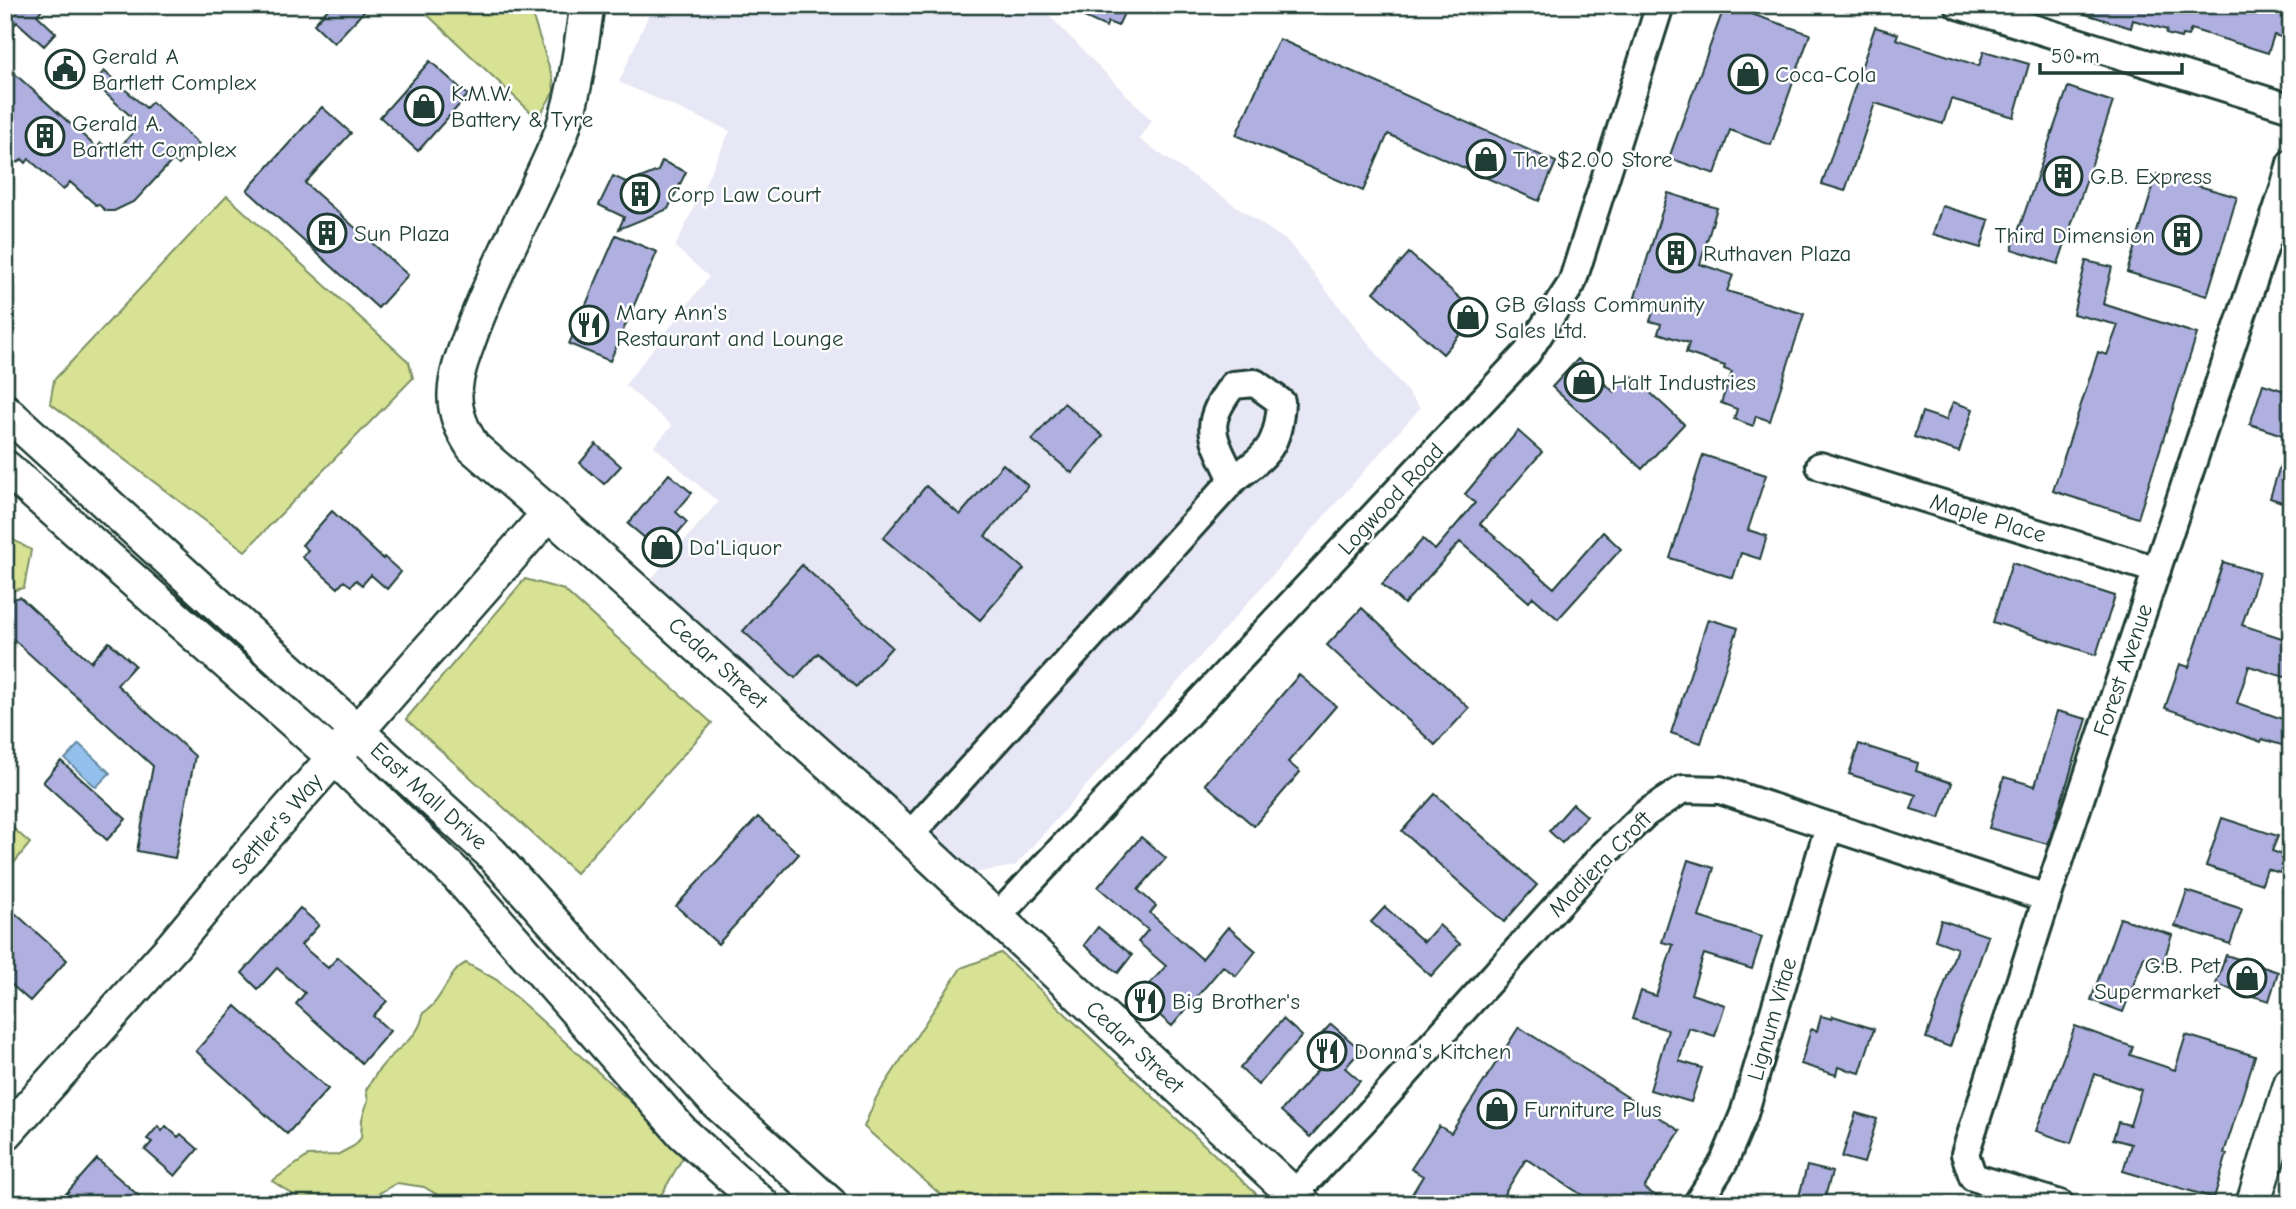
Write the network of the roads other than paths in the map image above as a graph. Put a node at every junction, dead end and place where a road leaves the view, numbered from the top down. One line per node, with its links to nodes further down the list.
1 (587, 5): 10 (main road, Cedar Street)
2 (1660, 5): 17 (street, Logwood Road)
3 (1958, 5): 4 (street)
4 (2291, 108)
5 (2291, 163): 11 (street, Forest Avenue)
6 (5, 411): 12 (main road, East Mall Drive)
7 (1820, 466): 11 (street, Maple Place)
8 (5, 467): 13 (main road, East Mall Drive)
9 (1233, 480): 15 (street)
10 (549, 513): 12 (main road, Settler's Way); 15 (main road, Cedar Street)
11 (2157, 570): 16 (street, Forest Avenue)
12 (357, 731): 13 (main road, Settler's Way); 22 (main road, East Mall Drive)
13 (335, 758): 19 (main road, Settler's Way); 21 (main road, East Mall Drive)
14 (1829, 826): 16 (street, Madiera Croft); 20 (street, Madiera Croft); 23 (street, Lignum Vitae)
15 (909, 836): 17 (main road, Cedar Street)
16 (2047, 898): 24 (street, Forest Avenue)
17 (997, 918): 20 (main road, Cedar Street)
18 (2291, 1083): 25 (main road)
19 (5, 1135)
20 (1298, 1200)
21 (762, 1204)
22 (830, 1204)
23 (1697, 1204)
24 (2060, 1204)
25 (2253, 1204)

